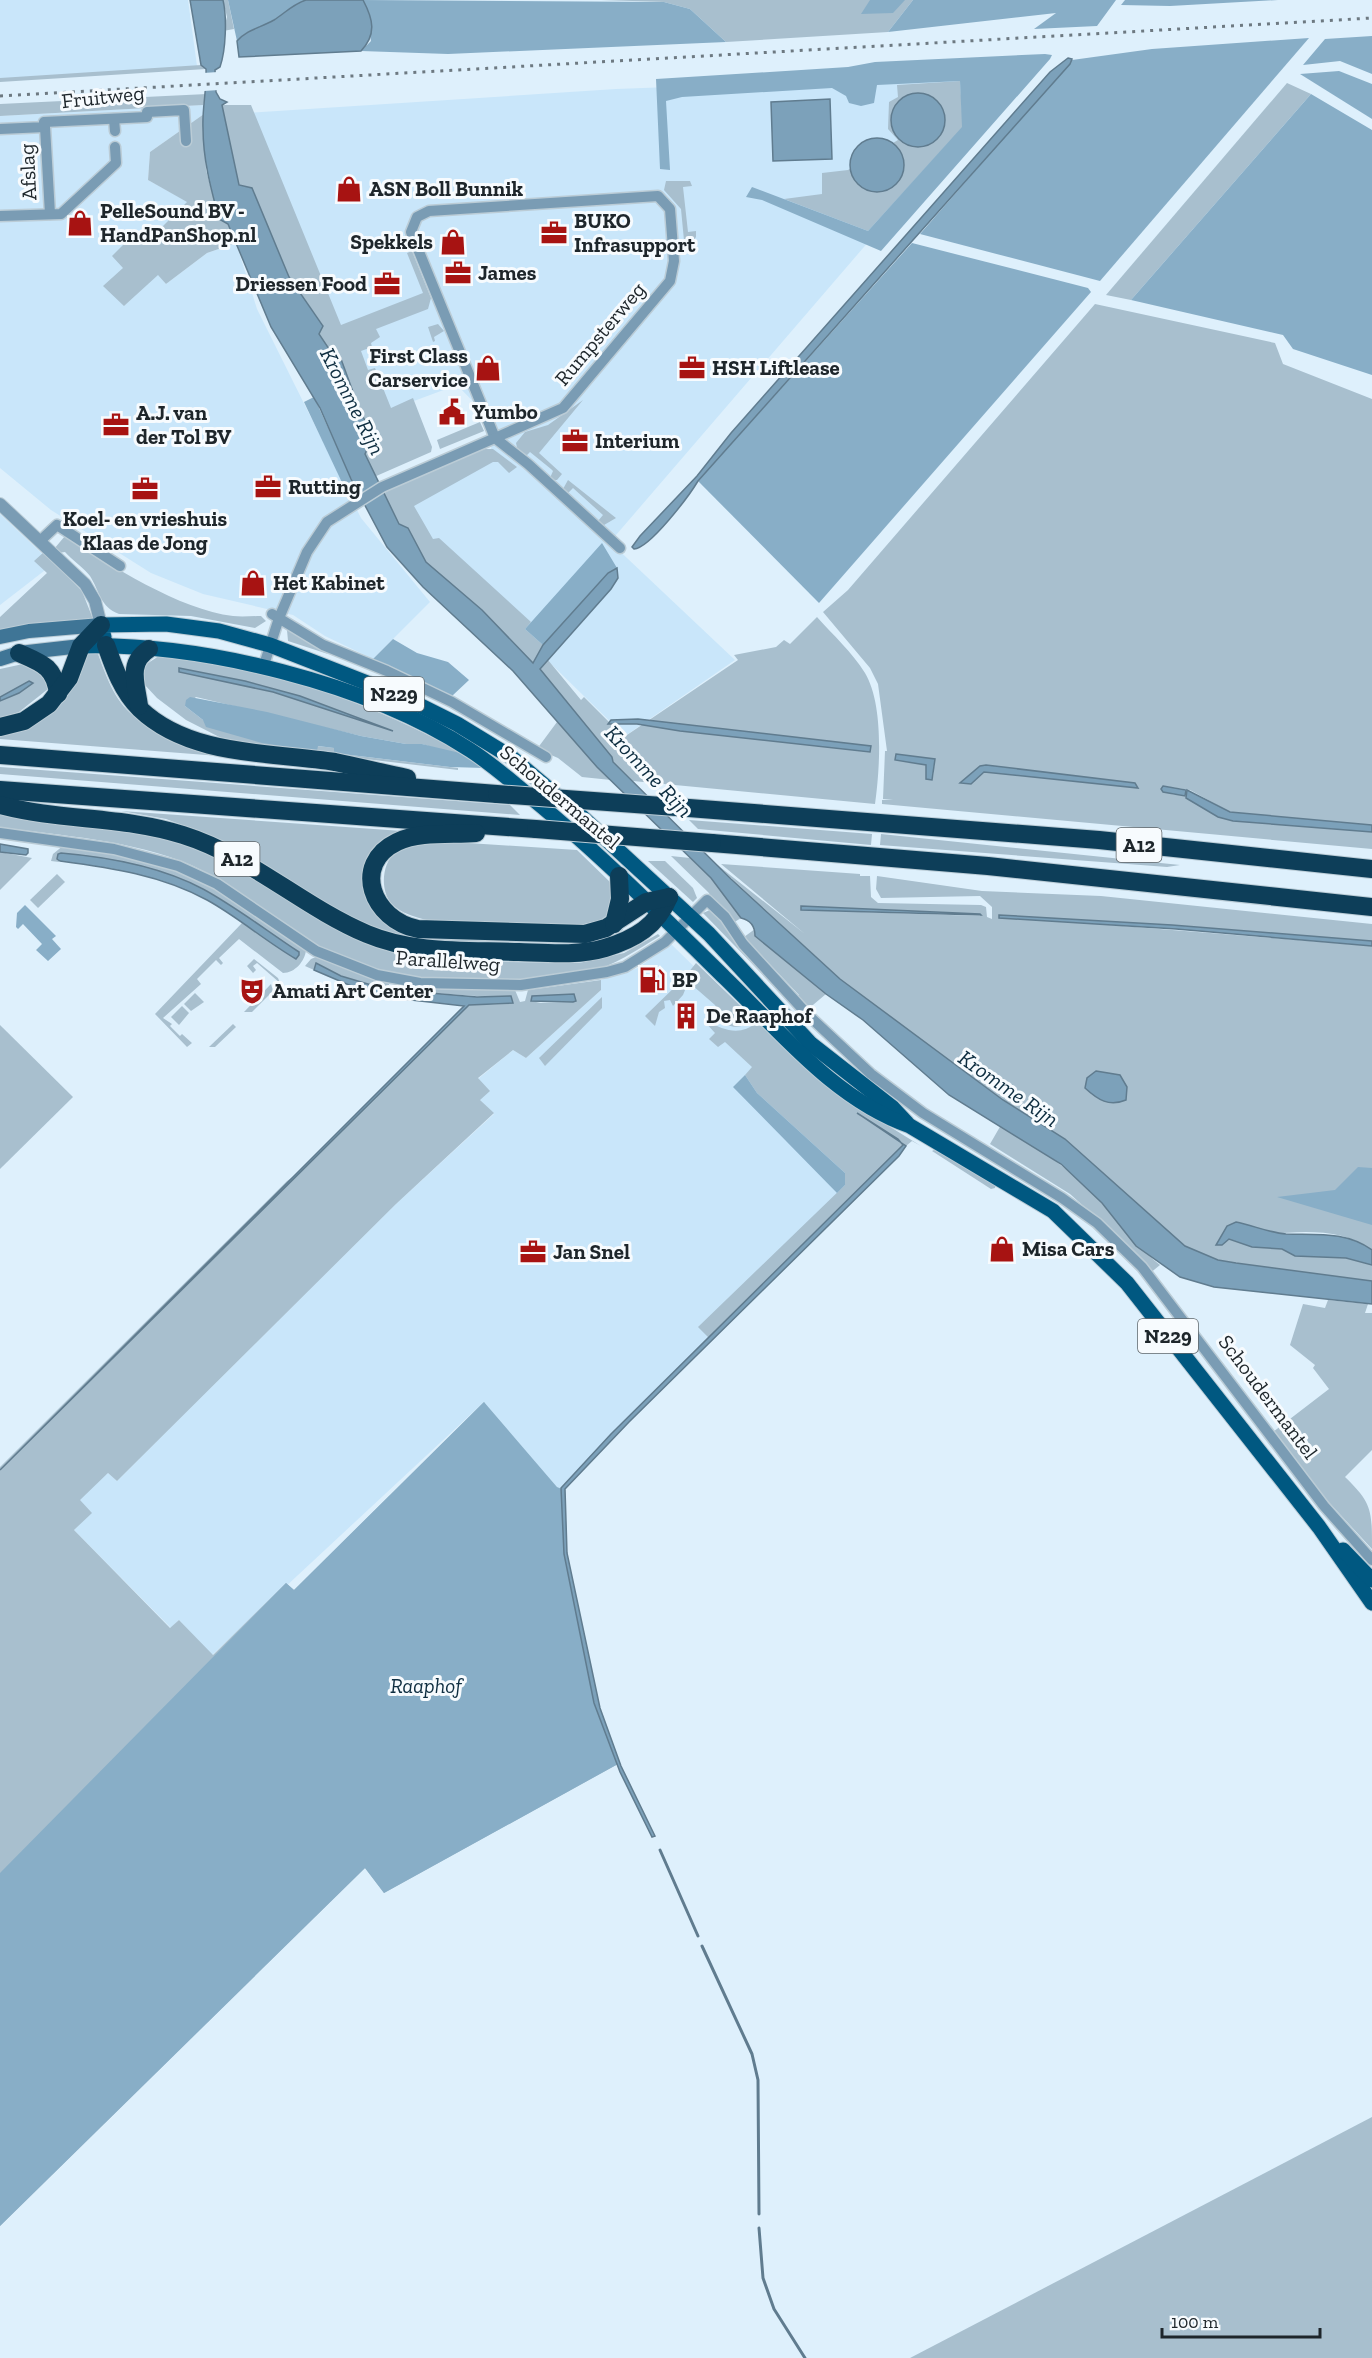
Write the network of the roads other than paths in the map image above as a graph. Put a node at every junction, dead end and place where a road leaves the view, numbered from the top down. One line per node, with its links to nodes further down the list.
1 (114, 119): 2 (street, Fruitweg); 4 (street); 5 (street, Fruitweg)
2 (45, 127): 3 (street, Fruitweg); 7 (street, Afslag)
3 (0, 129)
4 (114, 131)
5 (186, 141)
6 (115, 147): 7 (street)
7 (50, 214): 8 (street)
8 (0, 216)
9 (495, 438): 9 (street, Rumpsterweg); 12 (street, Rumpsterweg); 14 (street, Rumpsterweg)
10 (0, 504): 11 (street)
11 (40, 541): 13 (street); 15 (street)
12 (620, 548)
13 (120, 566)
14 (275, 616): 18 (street, Rumpsterweg); 28 (street, Schoudermantel)
15 (101, 625): 16 (main road); 17 (main road); 18 (main road, Schoudermantel / N229); 19 (highway)
16 (0, 637)
17 (106, 645): 19 (main road, Schoudermantel / N229); 20 (main road, Schoudermantel / N229); 25 (highway, A12)
18 (270, 645): 23 (street, Rumpsterweg); 36 (main road, Schoudermantel / N229)
19 (81, 646): 21 (main road); 24 (highway)
20 (149, 648): 23 (main road, Schoudermantel / N229); 25 (highway)
21 (19, 653): 22 (main road); 24 (highway)
22 (0, 658)
23 (263, 668): 35 (main road, Schoudermantel / N229)
24 (58, 694): 26 (highway)
25 (140, 708): 30 (highway, A12)
26 (0, 727)
27 (0, 755): 30 (highway, A12)
28 (546, 757)
29 (0, 790): 32 (highway, A12)
30 (470, 792): 34 (highway, A12, bridge)
31 (0, 805): 39 (highway, A12)
32 (536, 829): 38 (highway, A12, bridge); 41 (highway, A12)
33 (0, 833): 42 (street, Parallelweg)
34 (1372, 869)
35 (619, 876): 37 (main road, Schoudermantel / N229); 41 (highway)
36 (669, 897): 37 (highway); 39 (highway); 40 (main road, Schoudermantel / N229)
37 (646, 902): 39 (main road, Schoudermantel / N229); 41 (highway, A12)
38 (1372, 907)
39 (661, 916): 42 (main road, Schoudermantel / N229)
40 (690, 917): 42 (street, Parallelweg); 43 (main road, Schoudermantel / N229); 44 (street, Schoudermantel)
41 (614, 924)
42 (676, 932): 43 (main road, Schoudermantel / N229)
43 (909, 1126): 45 (main road, Schoudermantel / N229)
44 (1050, 1189): 45 (street); 47 (street, Schoudermantel)
45 (1042, 1204): 46 (main road, Schoudermantel / N229)
46 (1319, 1527): 48 (main road, Schoudermantel / N229); 49 (main road, Schoudermantel / N229)
47 (1372, 1560)
48 (1372, 1580)
49 (1372, 1603)

